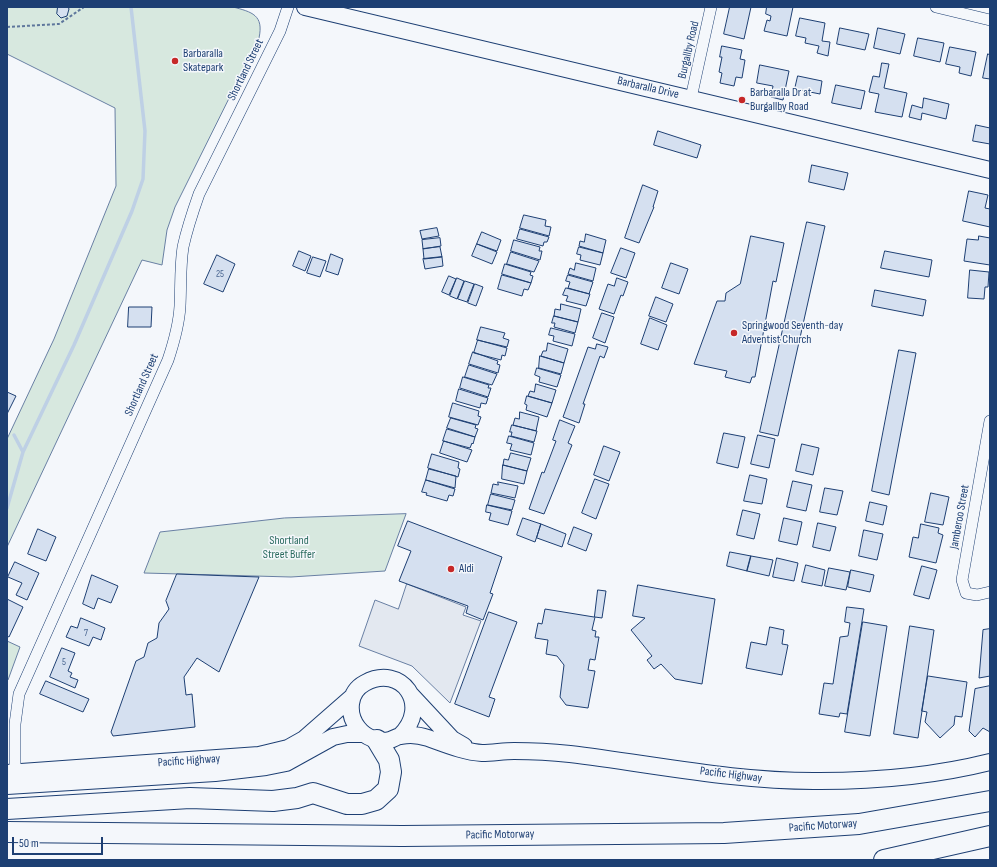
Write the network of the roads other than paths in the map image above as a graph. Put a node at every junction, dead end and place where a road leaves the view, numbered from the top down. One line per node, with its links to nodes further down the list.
1 (288, 7): 16 (street, Shortland Street)
2 (305, 7): 6 (street, Barbaralla Drive)
3 (711, 7): 6 (street, Burgallby Road)
4 (936, 7): 5 (street)
5 (990, 20)
6 (691, 98): 7 (street, Barbaralla Drive)
7 (990, 170)
8 (990, 422): 9 (street, Jamberoo Street)
9 (990, 592)
10 (411, 695): 11 (street); 12 (street); 14 (street, Pacific Highway)
11 (352, 697): 13 (street); 16 (street, Pacific Highway)
12 (400, 736): 13 (street); 14 (street, Pacific Highway)
13 (370, 737): 16 (street, Pacific Highway); 18 (highway)
14 (472, 751): 15 (street, Pacific Highway)
15 (990, 762)
16 (10, 777)
17 (990, 801): 19 (highway, Pacific Motorway)
18 (7, 809)
19 (7, 832)
20 (990, 836): 21 (highway)
21 (884, 860)

